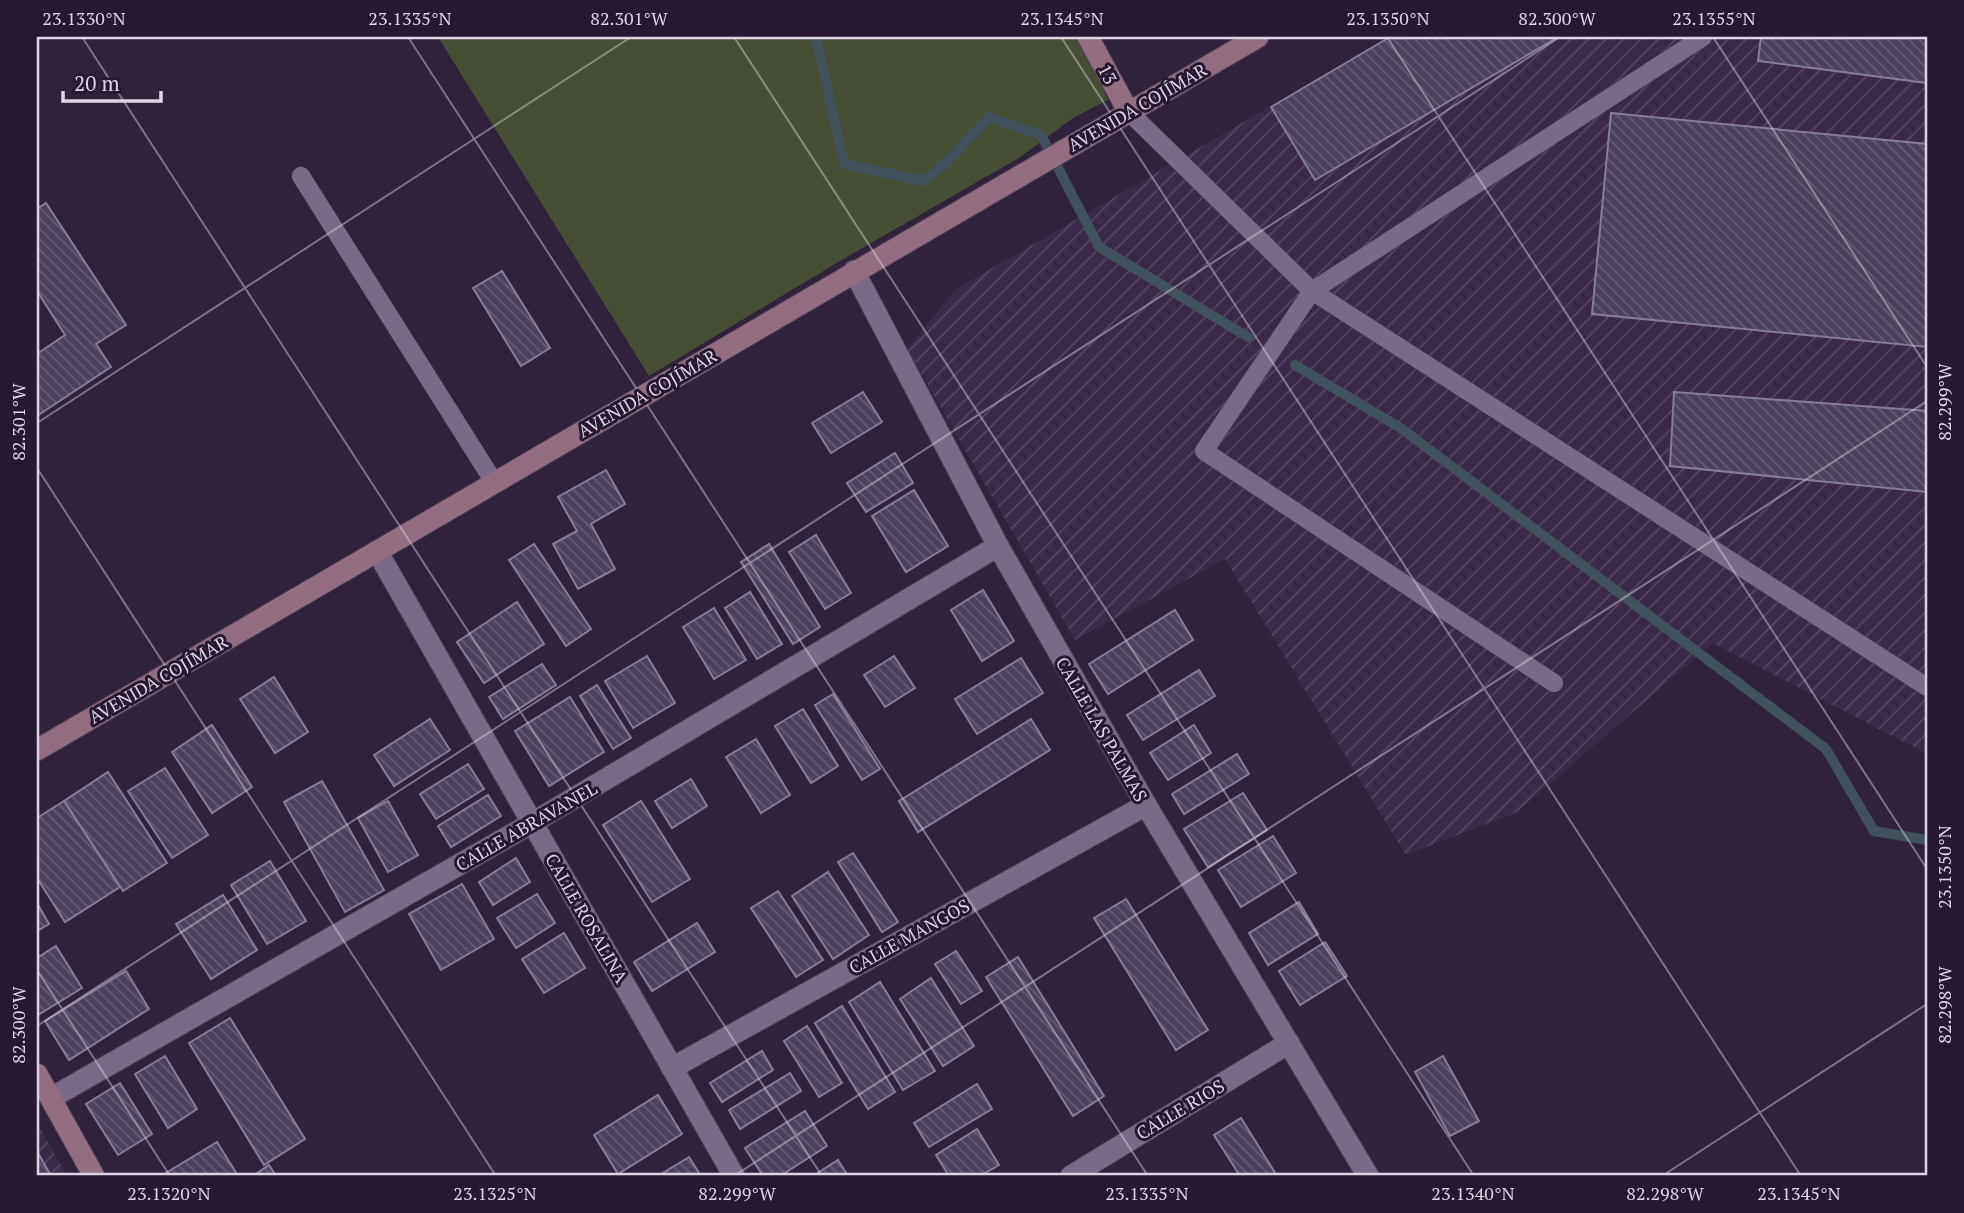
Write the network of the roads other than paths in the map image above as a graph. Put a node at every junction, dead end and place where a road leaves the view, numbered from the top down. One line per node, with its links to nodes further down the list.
1 (1088, 37): 4 (main road, 13)
2 (1258, 37): 4 (main road, AVENIDA COJÍMAR)
3 (1703, 37): 7 (lane)
4 (1128, 111): 6 (main road, AVENIDA COJÍMAR); 7 (lane)
5 (301, 176): 8 (lane)
6 (854, 271): 8 (main road, AVENIDA COJÍMAR); 9 (street, CALLE LAS PALMAS)
7 (1312, 290): 11 (lane); 12 (lane)
8 (494, 482): 10 (main road, AVENIDA COJÍMAR)
9 (998, 546): 14 (street, CALLE LAS PALMAS); 15 (street, CALLE ABRAVANEL)
10 (377, 551): 13 (main road, AVENIDA COJÍMAR); 15 (street, CALLE ROSALINA)
11 (1554, 683)
12 (1927, 687)
13 (37, 750)
14 (1146, 805): 16 (street, CALLE LAS PALMAS); 17 (street, CALLE MANGOS)
15 (532, 823): 17 (street, CALLE ROSALINA); 19 (street, CALLE ABRAVANEL)
16 (1289, 1043): 22 (street, CALLE RIOS); 23 (street, CALLE LAS PALMAS)
17 (672, 1068): 21 (street, CALLE ROSALINA)
18 (37, 1074): 19 (main road)
19 (51, 1098): 20 (main road)
20 (94, 1176)
21 (734, 1176)
22 (1071, 1176)
23 (1368, 1176)

